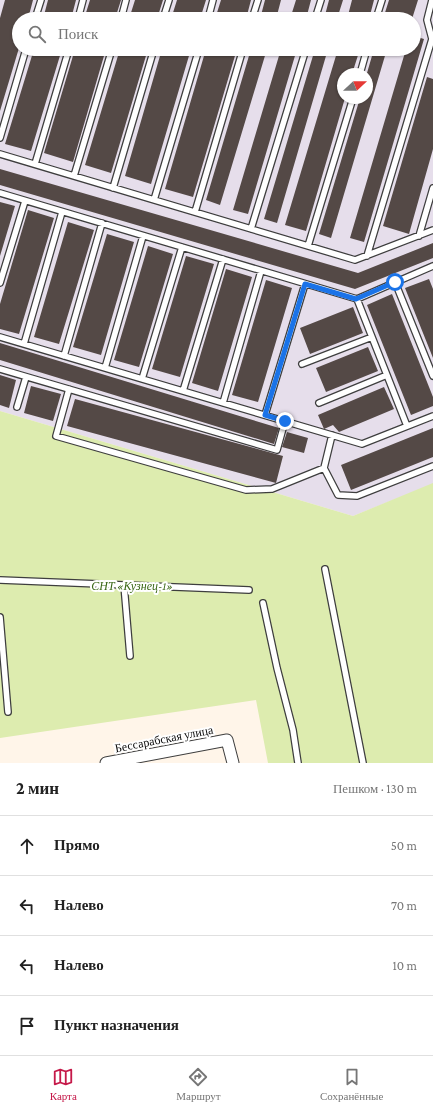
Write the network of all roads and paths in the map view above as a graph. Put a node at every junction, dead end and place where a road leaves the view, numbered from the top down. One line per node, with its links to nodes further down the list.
1 (41, 0): 10 (lane)
2 (83, 0): 11 (lane)
3 (126, 0): 12 (lane)
4 (169, 0): 13 (lane)
5 (213, 0): 14 (lane)
6 (258, 0): 15 (lane)
7 (321, 0): 16 (lane)
8 (382, 0): 17 (lane)
9 (432, 0): 18 (lane)
10 (37, 12)
11 (80, 12)
12 (123, 12)
13 (165, 12)
14 (210, 12)
15 (254, 12)
16 (317, 12)
17 (378, 12)
18 (432, 41): 47 (lane)
19 (24, 56): 29 (lane)
20 (67, 56): 31 (lane)
21 (110, 56): 32 (lane)
22 (152, 56): 33 (lane)
23 (197, 56): 36 (lane)
24 (241, 56): 39 (lane)
25 (304, 56): 41 (lane)
26 (365, 56): 27 (lane)
27 (362, 68)
28 (351, 104): 45 (lane)
29 (0, 138)
30 (0, 154): 31 (lane)
31 (35, 164): 32 (lane)
32 (74, 176): 33 (lane)
33 (113, 188): 36 (lane)
34 (433, 188): 44 (lane)
35 (0, 193): 37 (lane)
36 (154, 200): 39 (lane)
37 (25, 201): 38 (lane); 52 (lane)
38 (62, 212): 40 (lane); 57 (lane)
39 (195, 212): 41 (lane)
40 (102, 223): 43 (lane); 58 (lane)
41 (251, 229): 45 (lane)
42 (433, 230): 44 (lane)
43 (143, 236): 46 (lane); 60 (lane)
44 (419, 236): 47 (lane)
45 (308, 246): 47 (lane)
46 (182, 247): 48 (lane); 65 (lane)
47 (366, 256)
48 (223, 259): 50 (lane); 67 (lane)
49 (433, 266): 51 (lane)
50 (261, 271): 53 (lane); 68 (lane)
51 (395, 282): 54 (lane); 63 (lane)
52 (0, 283)
53 (305, 284): 54 (lane); 71 (lane)
54 (356, 299): 56 (lane)
55 (0, 337): 57 (lane)
56 (372, 337): 59 (lane); 62 (lane)
57 (24, 344): 58 (lane)
58 (64, 356): 60 (lane)
59 (302, 364)
60 (105, 368): 65 (lane)
61 (0, 369): 64 (lane)
62 (387, 375): 69 (lane); 74 (lane)
63 (433, 376)
64 (26, 377): 66 (lane); 70 (lane)
65 (142, 379): 67 (lane)
66 (69, 389): 73 (lane); 77 (lane)
67 (183, 391): 68 (lane)
68 (223, 403): 71 (lane)
69 (319, 403)
70 (17, 407)
71 (265, 415): 73 (lane)
72 (433, 416): 74 (lane)
73 (285, 421): 75 (lane)
74 (408, 426): 75 (lane)
75 (332, 435): 77 (lane)
76 (433, 466): 77 (lane)
77 (324, 468)
78 (325, 569): 89 (lane)
79 (0, 580): 80 (lane)
80 (124, 585): 81 (lane); 84 (lane)
81 (249, 590)
82 (263, 603): 88 (lane)
83 (0, 617): 85 (lane)
84 (130, 656)
85 (8, 712)
86 (106, 763): 87 (street, Бессарабская улица)
87 (232, 763)
88 (298, 763)
89 (363, 763)

